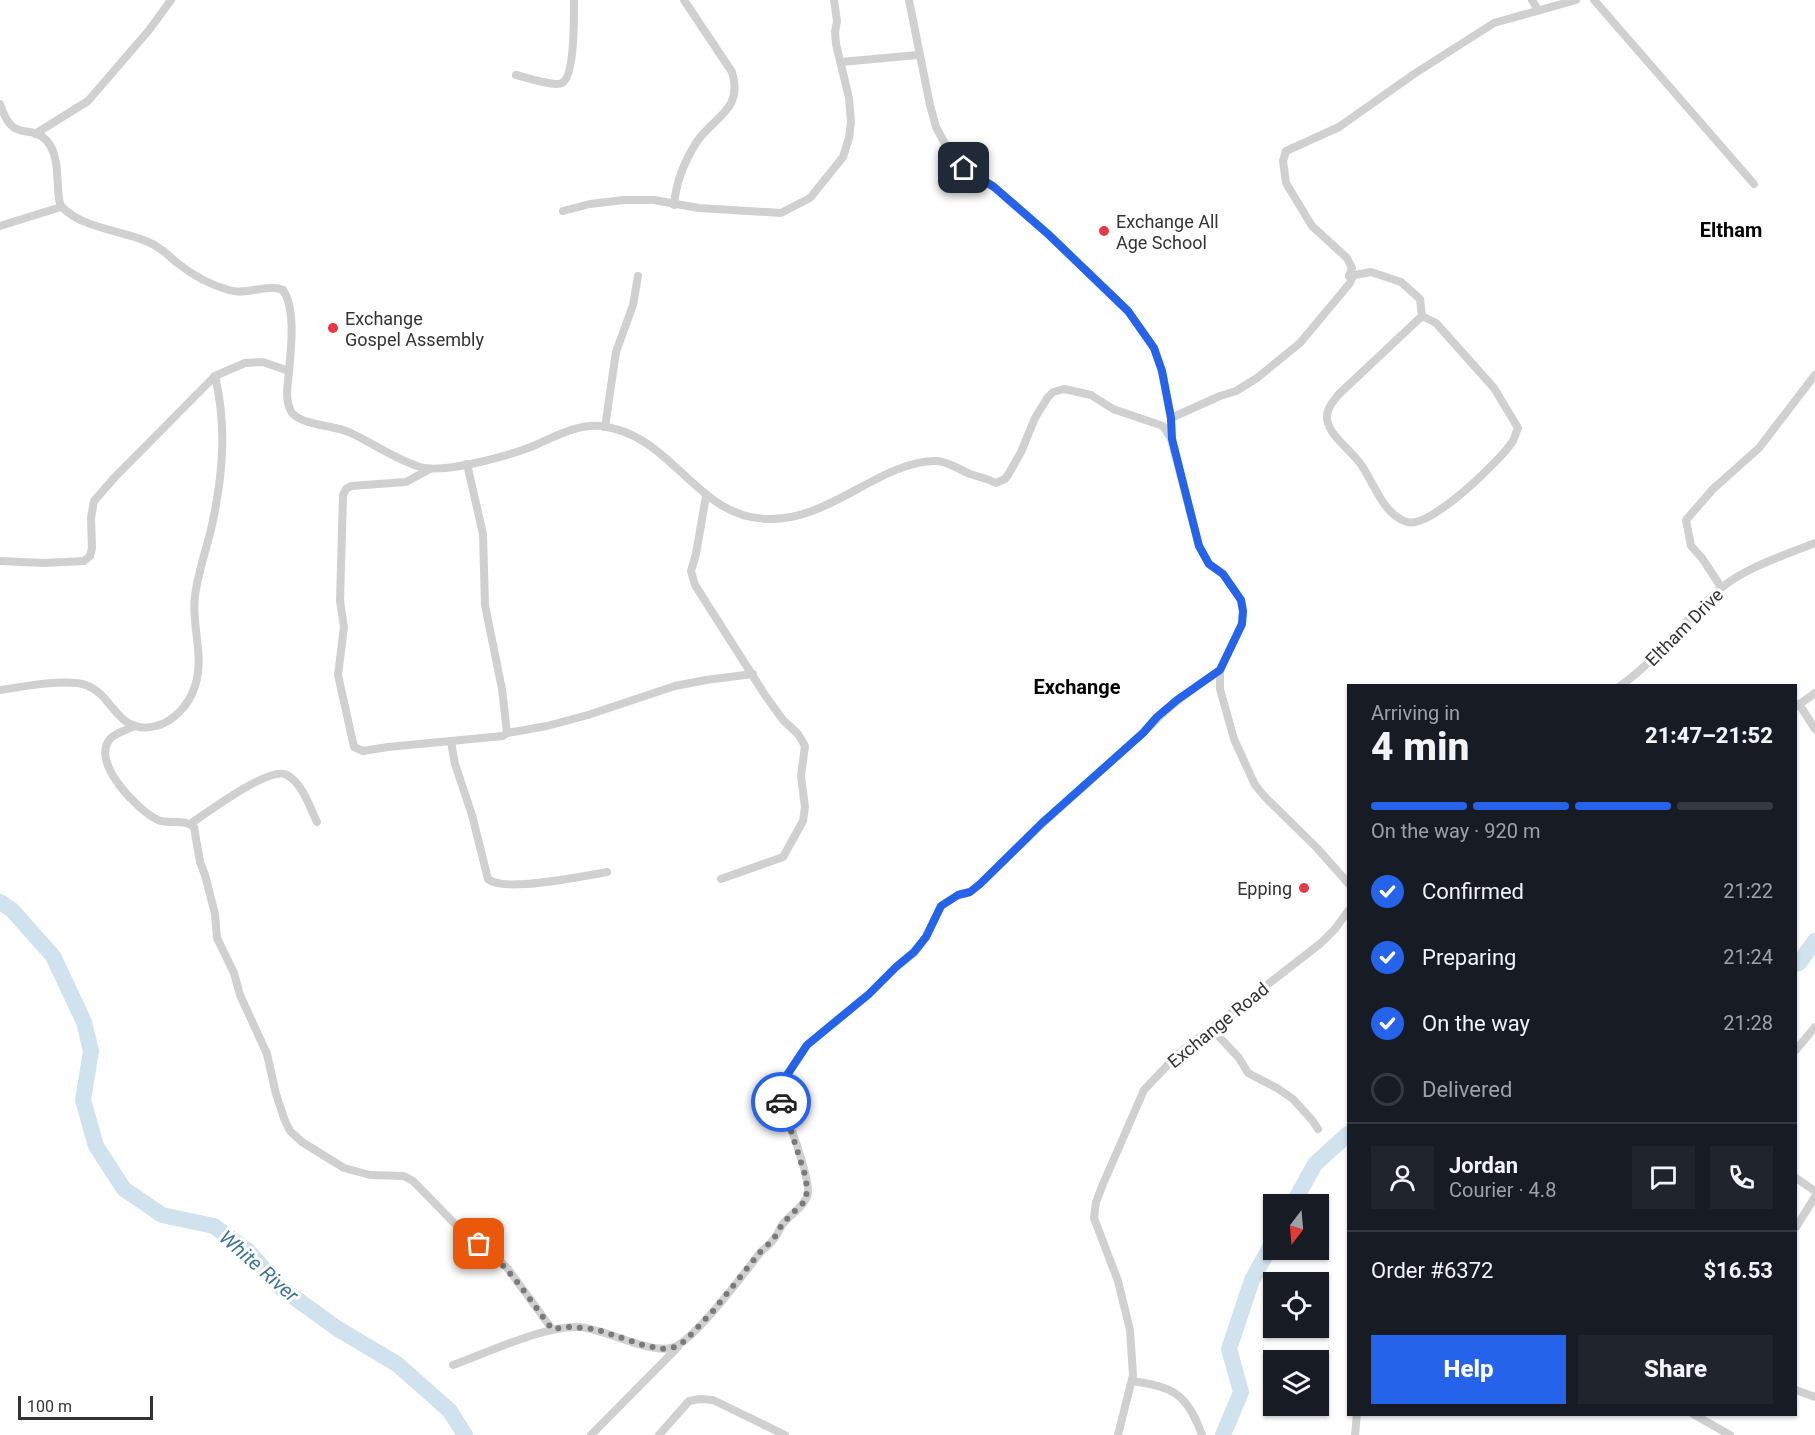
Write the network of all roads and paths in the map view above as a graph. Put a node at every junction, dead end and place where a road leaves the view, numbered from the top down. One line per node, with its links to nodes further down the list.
1 (171, 0): 15 (street)
2 (574, 0): 12 (street)
3 (684, 0): 17 (street)
4 (834, 0): 11 (street)
5 (909, 0): 10 (street)
6 (1532, 0): 9 (street)
7 (1576, 0): 9 (street)
8 (1594, 0): 16 (street)
9 (1538, 10): 22 (street)
10 (918, 55): 11 (street); 27 (street)
11 (841, 62): 17 (street)
12 (516, 75)
13 (0, 104): 14 (street)
14 (2, 114): 15 (street)
15 (35, 134): 18 (street)
16 (1754, 184)
17 (674, 204): 19 (street)
18 (61, 207): 20 (street); 24 (street)
19 (563, 211)
20 (0, 226)
21 (638, 276): 28 (street)
22 (1349, 276): 23 (street); 27 (street)
23 (1422, 316): 23 (street)
24 (289, 370): 26 (street); 31 (street)
25 (1815, 375): 35 (street)
26 (215, 376): 34 (street); 42 (street)
27 (1171, 418): 29 (street)
28 (605, 428): 30 (street); 32 (street)
29 (1172, 439): 32 (street); 36 (street)
30 (467, 464): 31 (street); 44 (street)
31 (430, 469): 45 (street)
32 (706, 496): 37 (street)
33 (1815, 543): 35 (street, Eltham Drive)
34 (0, 561)
35 (1721, 588): 38 (street, Eltham Drive)
36 (1220, 670): 50 (street); 61 (street)
37 (753, 674): 44 (street); 49 (street)
38 (1623, 684)
39 (0, 690): 42 (street)
40 (1815, 693): 41 (street)
41 (1797, 705): 43 (street)
42 (135, 726): 47 (street)
43 (1815, 729)
44 (507, 733): 45 (street)
45 (451, 742): 48 (street)
46 (317, 822): 47 (street)
47 (190, 824): 60 (street)
48 (607, 872)
49 (721, 879)
50 (1347, 882)
51 (1347, 912): 53 (street, Exchange Road)
52 (1815, 1027): 54 (street)
53 (1211, 1028): 55 (street); 63 (street, Exchange Road)
54 (1797, 1049)
55 (1318, 1129)
56 (1797, 1179): 57 (street)
57 (1815, 1191)
58 (1815, 1197): 59 (street)
59 (1797, 1225)
60 (552, 1329): 61 (street); 62 (street)
61 (681, 1344): 68 (street)
62 (453, 1365)
63 (1132, 1380): 71 (street, Exchange Road); 72 (street)
64 (1797, 1390): 65 (street)
65 (1815, 1397)
66 (1357, 1416): 73 (street)
67 (1697, 1416): 74 (street)
68 (591, 1435)
69 (660, 1435): 70 (street)
70 (785, 1435)
71 (1118, 1435)
72 (1202, 1435)
73 (1354, 1435)
74 (1730, 1435)

